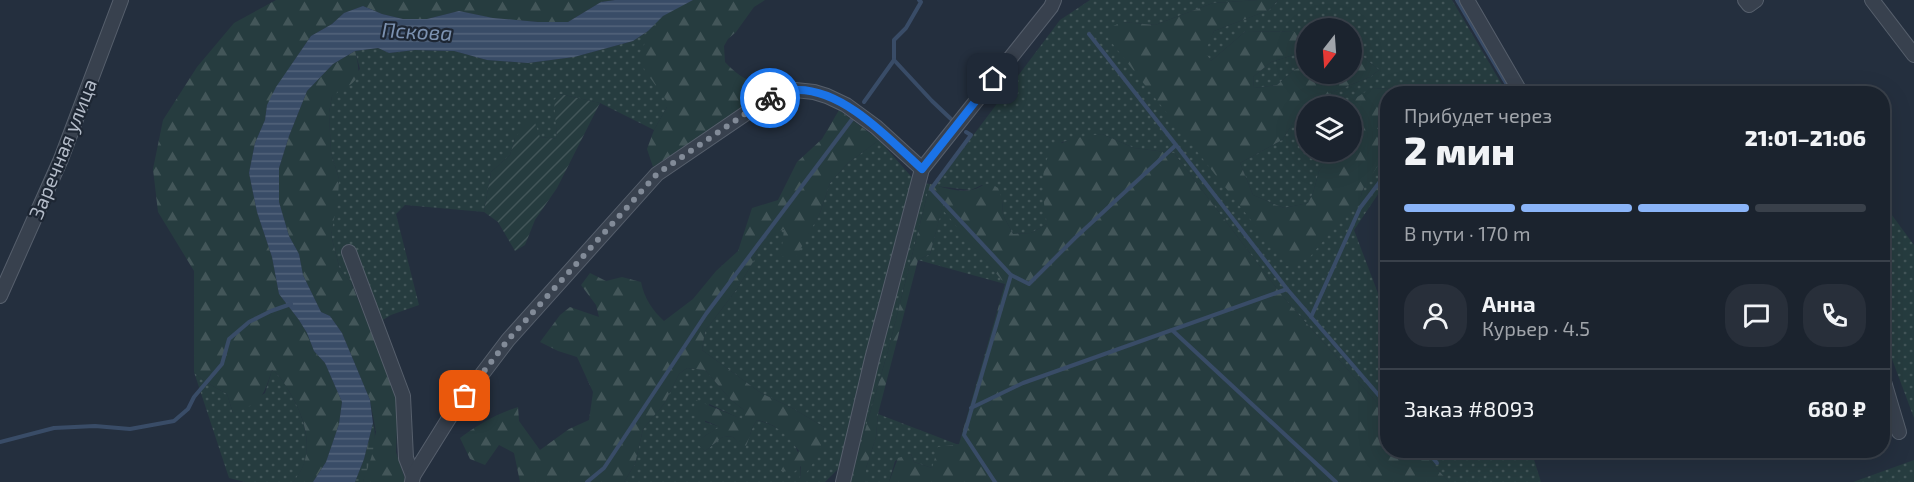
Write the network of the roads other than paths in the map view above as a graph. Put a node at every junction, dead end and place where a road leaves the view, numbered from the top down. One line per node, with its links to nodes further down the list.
1 (121, 0): 9 (street, Заречная улица)
2 (1054, 0): 7 (street)
3 (1467, 0): 6 (street)
4 (1872, 0): 5 (street)
5 (1914, 55)
6 (1517, 86)
7 (922, 169): 12 (street); 13 (street)
8 (349, 252): 12 (street)
9 (0, 296)
10 (1890, 402): 11 (street)
11 (1899, 432)
12 (413, 479)
13 (843, 482)

